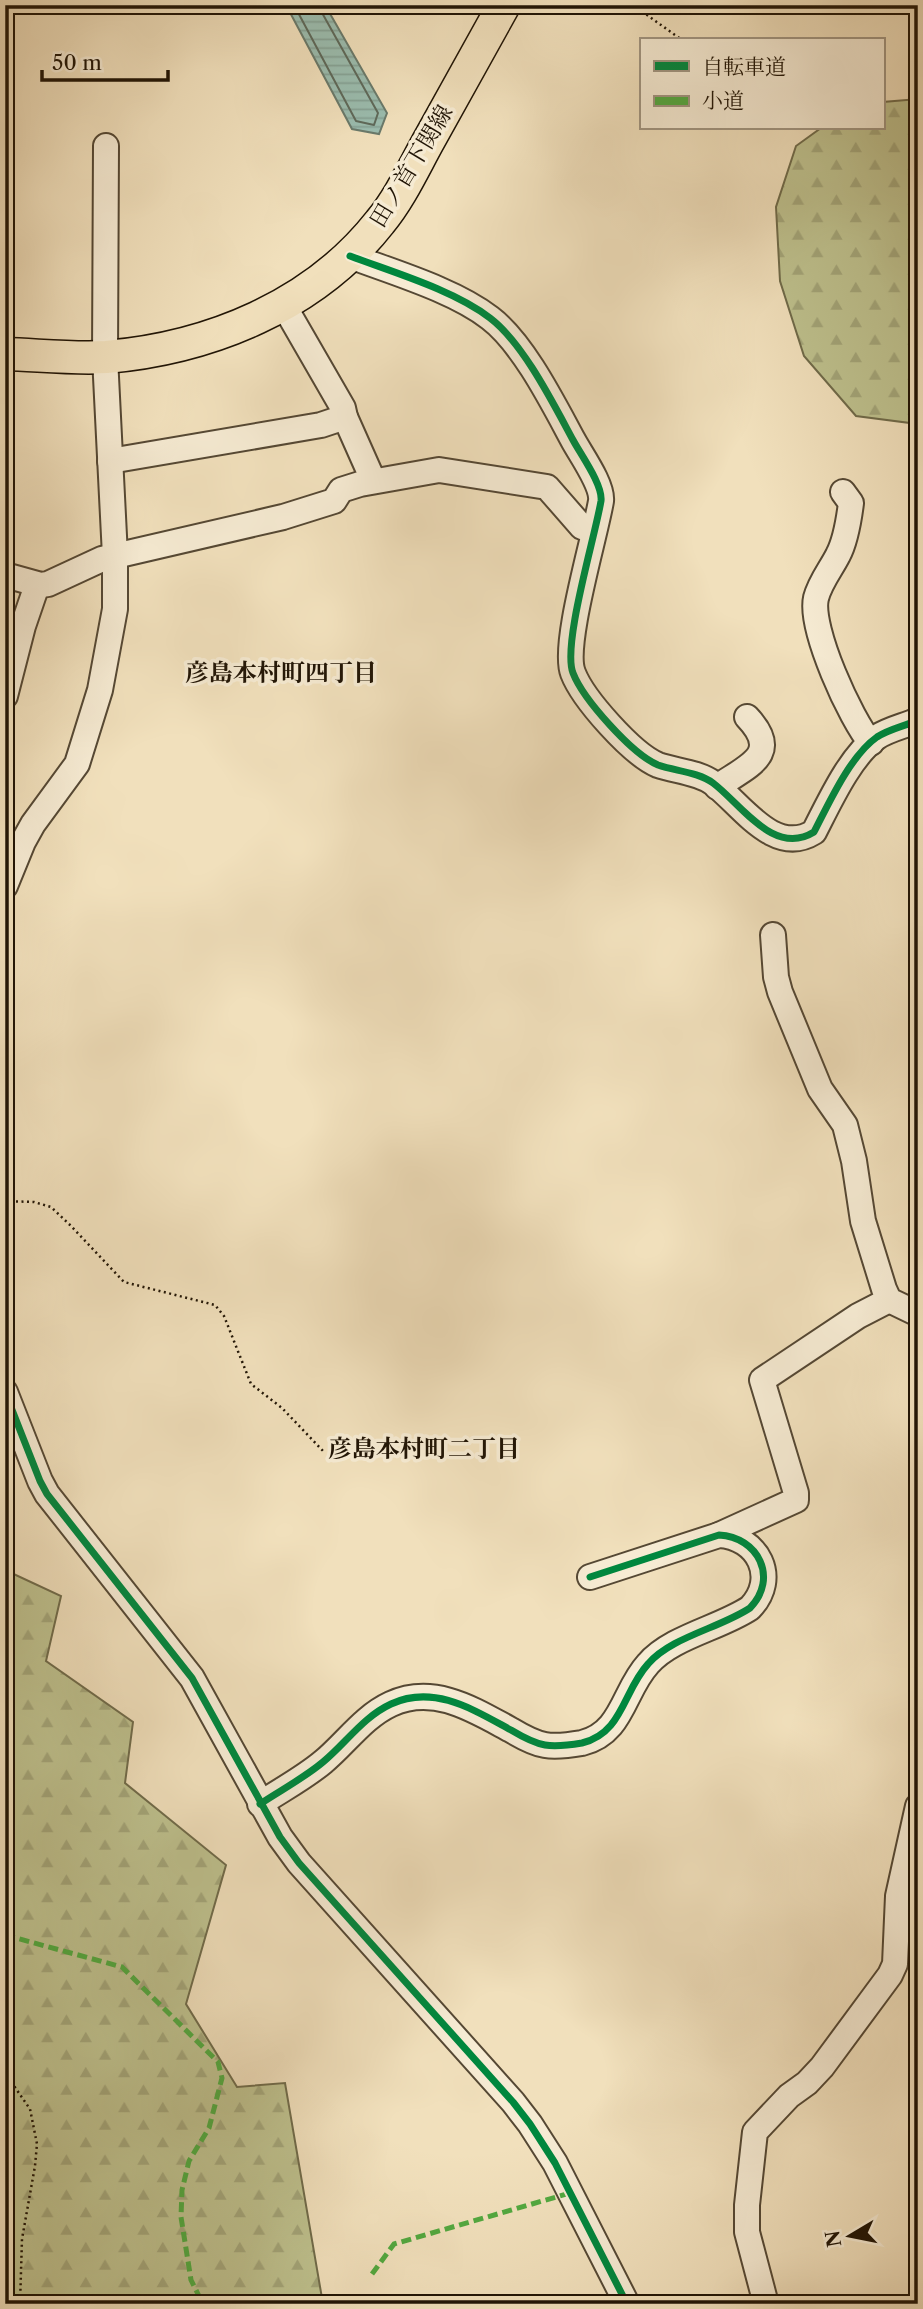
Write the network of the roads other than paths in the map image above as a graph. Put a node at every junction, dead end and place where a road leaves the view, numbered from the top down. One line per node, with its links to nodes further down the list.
1 (504, 5): 3 (main road, 田ノ首下関線)
2 (106, 146): 6 (street)
3 (350, 256): 4 (main road, 田ノ首下関線); 11 (street)
4 (283, 304): 6 (main road, 田ノ首下関線); 7 (street)
5 (5, 354): 6 (main road, 田ノ首下関線)
6 (105, 357): 8 (street)
7 (345, 417): 8 (street); 9 (street)
8 (110, 461): 12 (street)
9 (373, 480): 11 (street); 12 (street)
10 (843, 492): 18 (street)
11 (594, 530): 19 (street)
12 (115, 556): 14 (street); 20 (street)
13 (5, 575): 14 (street)
14 (41, 585): 15 (street)
15 (5, 696)
16 (747, 717): 19 (street)
17 (918, 720): 18 (street)
18 (871, 743): 19 (street)
19 (717, 787)
20 (5, 886)
21 (773, 935): 22 (street)
22 (889, 1300): 23 (street); 25 (street)
23 (918, 1314)
24 (5, 1392): 27 (street)
25 (719, 1535): 26 (street); 27 (street)
26 (590, 1577)
27 (260, 1804): 29 (street)
28 (918, 1806): 30 (street)
29 (627, 2304)
30 (766, 2304)

